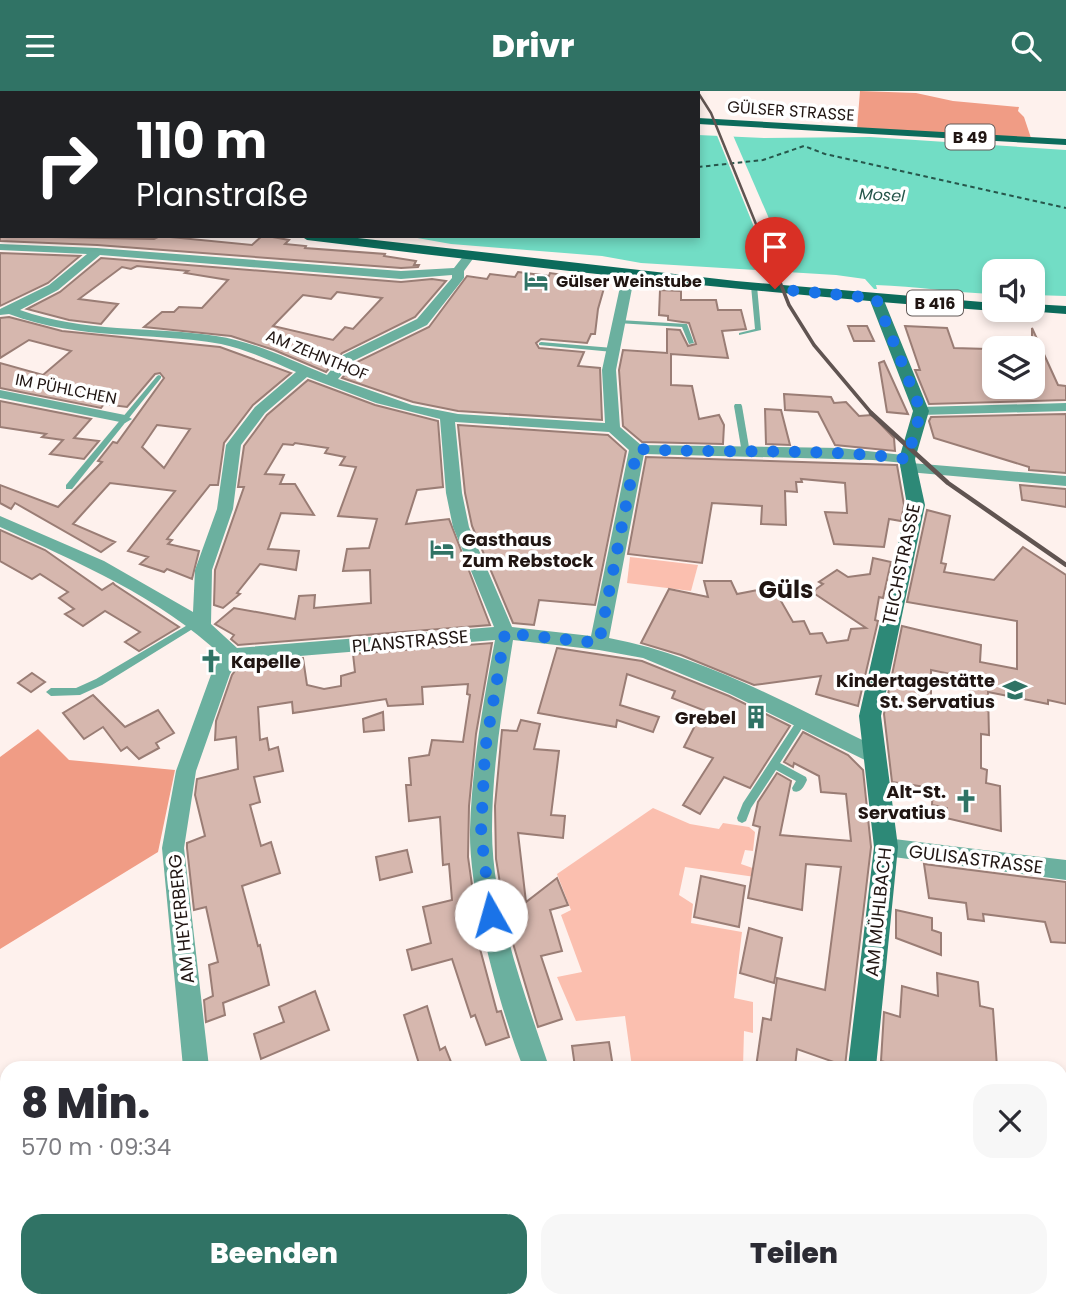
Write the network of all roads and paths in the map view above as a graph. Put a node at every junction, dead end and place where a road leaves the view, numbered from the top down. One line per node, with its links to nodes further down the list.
1 (701, 123): 2 (main road, GÜLSER STRASSE / B 49)
2 (1066, 142)
3 (323, 238): 6 (main road, B 416)
4 (0, 247): 5 (street)
5 (97, 251): 7 (street); 14 (street)
6 (469, 256): 7 (street); 8 (main road, B 416)
7 (458, 271): 22 (street)
8 (629, 273): 9 (main road, B 416); 15 (street)
9 (754, 286): 10 (main road, B 416); 16 (lane)
10 (876, 298): 11 (main road, B 416); 26 (street)
11 (982, 306)
12 (1045, 309): 13 (main road)
13 (1066, 310)
14 (5, 312): 20 (street, AM ZEHNTHOF)
15 (619, 322): 17 (lane); 19 (street)
16 (741, 334)
17 (691, 343)
18 (541, 344): 19 (lane)
19 (614, 349): 29 (street)
20 (306, 371): 22 (street, AM ZEHNTHOF); 36 (street)
21 (159, 377): 28 (lane)
22 (329, 381): 27 (street, AM ZEHNTHOF)
23 (0, 394): 28 (street, IM PÜHLCHEN)
24 (738, 406): 31 (lane)
25 (1066, 407): 26 (street)
26 (921, 411): 32 (street, TEICHSTRASSE)
27 (447, 416): 29 (street, AM ZEHNTHOF); 37 (street)
28 (125, 419): 34 (lane)
29 (613, 428): 30 (street)
30 (637, 449): 31 (street); 38 (street)
31 (746, 453): 32 (street)
32 (907, 463): 33 (street); 42 (street, TEICHSTRASSE)
33 (1066, 481)
34 (69, 487)
35 (0, 521): 36 (street)
36 (199, 625): 39 (street); 40 (lane)
37 (505, 633): 38 (street, PLANSTRASSE); 39 (street, PLANSTRASSE); 49 (street)
38 (599, 643): 41 (street, PLANSTRASSE)
39 (233, 655): 48 (street, AM HEYERBERG)
40 (51, 692)
41 (801, 722): 42 (street, PLANSTRASSE); 43 (lane)
42 (876, 756): 46 (street, AM MÜHLBACH)
43 (774, 764): 44 (lane); 45 (lane)
44 (797, 788)
45 (742, 817)
46 (886, 847): 47 (street, GULISASTRASSE); 50 (street, AM MÜHLBACH)
47 (1066, 870)
48 (195, 1061)
49 (534, 1061)
50 (863, 1061)

